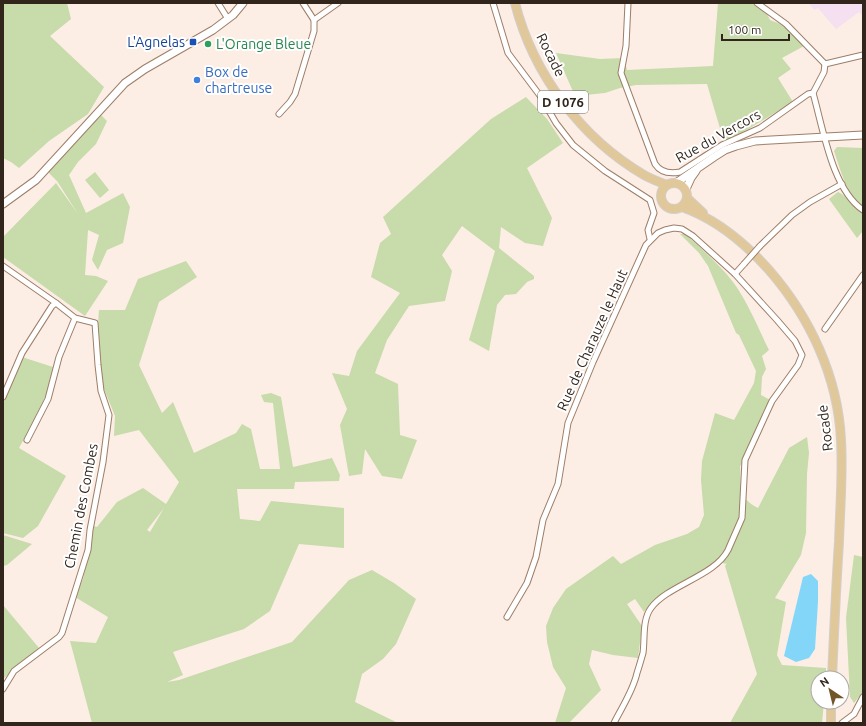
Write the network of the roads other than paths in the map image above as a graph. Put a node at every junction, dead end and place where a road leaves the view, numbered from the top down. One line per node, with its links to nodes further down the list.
1 (218, 3): 9 (street)
2 (243, 3): 9 (main road)
3 (303, 3): 10 (street)
4 (338, 3): 10 (street)
5 (493, 3): 28 (street)
6 (515, 3): 18 (main road, Rocade / D 1076)
7 (628, 3): 13 (street, Rue du Vercors)
8 (757, 3): 12 (street)
9 (228, 19): 24 (main road)
10 (314, 20): 14 (street)
11 (863, 55): 12 (street)
12 (825, 64): 13 (street)
13 (813, 93): 16 (street)
14 (279, 114)
15 (863, 135): 16 (main road)
16 (824, 137): 17 (main road); 20 (street)
17 (700, 166): 19 (main road); 23 (main road)
18 (645, 176): 21 (main road, Rocade / D 1076); 22 (main road, Rocade / D 1076)
19 (676, 183): 21 (main road); 23 (main road)
20 (842, 184): 26 (street); 30 (street, bridge)
21 (666, 185): 22 (main road)
22 (660, 193): 25 (main road)
23 (686, 193): 25 (main road); 27 (main road, Rocade)
24 (3, 204)
25 (682, 207): 27 (main road, Rocade)
26 (863, 210)
27 (710, 219): 38 (main road, Rocade)
28 (650, 239): 30 (street); 37 (street, Rue de Charauze le Haut)
29 (3, 266): 32 (street)
30 (735, 274): 43 (street)
31 (863, 275): 34 (street)
32 (56, 303): 33 (street); 35 (street)
33 (75, 318): 36 (street); 39 (street, Chemin des Combes)
34 (825, 329)
35 (3, 397)
36 (26, 440)
37 (507, 618)
38 (832, 670)
39 (3, 689)
40 (863, 697): 42 (street)
41 (831, 710): 44 (main road)
42 (844, 722)
43 (614, 723)
44 (831, 723)

